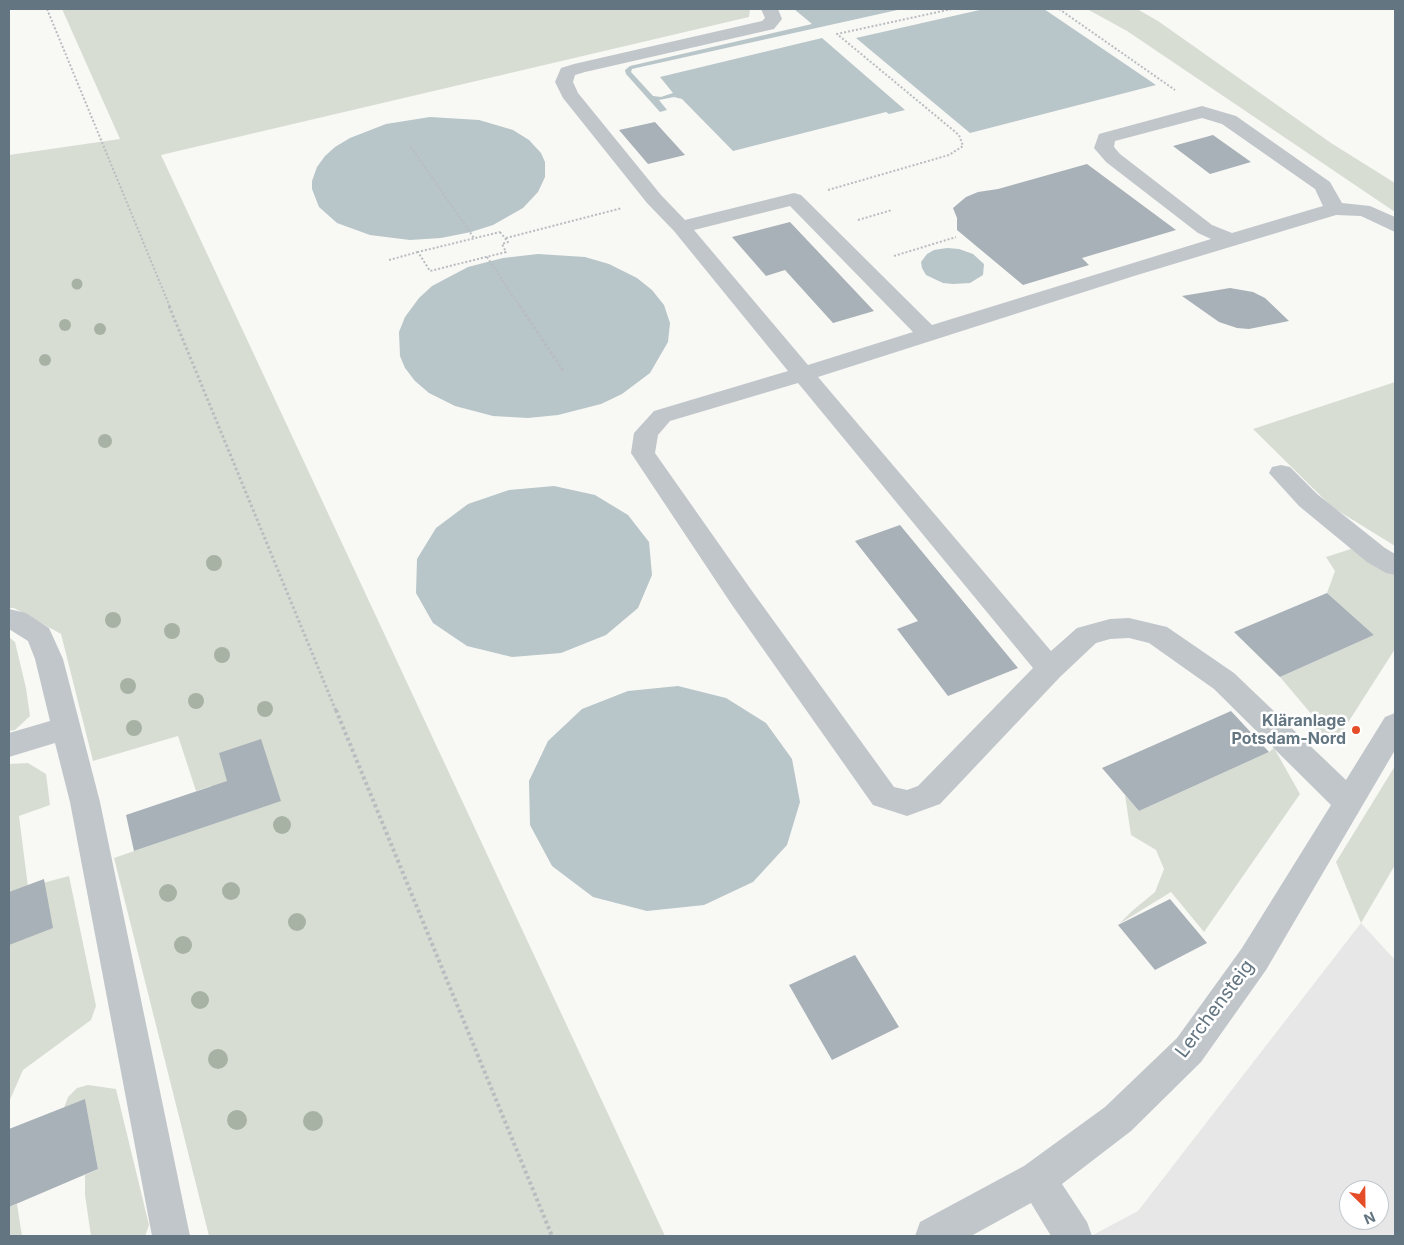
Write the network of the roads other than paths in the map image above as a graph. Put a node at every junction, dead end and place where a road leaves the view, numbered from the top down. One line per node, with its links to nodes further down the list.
1 (769, 9): 4 (street)
2 (1335, 209): 3 (street); 5 (street); 5 (street)
3 (1395, 226)
4 (681, 227): 6 (street); 7 (street)
5 (1231, 240): 6 (street)
6 (928, 334): 7 (street)
7 (803, 374): 11 (street); 11 (street)
8 (1282, 473): 9 (street)
9 (1395, 566)
10 (9, 619): 13 (street)
11 (1050, 669): 15 (street)
12 (1395, 725): 15 (street, Lerchensteig)
13 (67, 728): 14 (street); 17 (street)
14 (9, 744)
15 (1348, 802): 16 (street, Lerchensteig)
16 (1037, 1179): 18 (street, Lerchensteig); 19 (street)
17 (171, 1236)
18 (934, 1236)
19 (1072, 1236)

